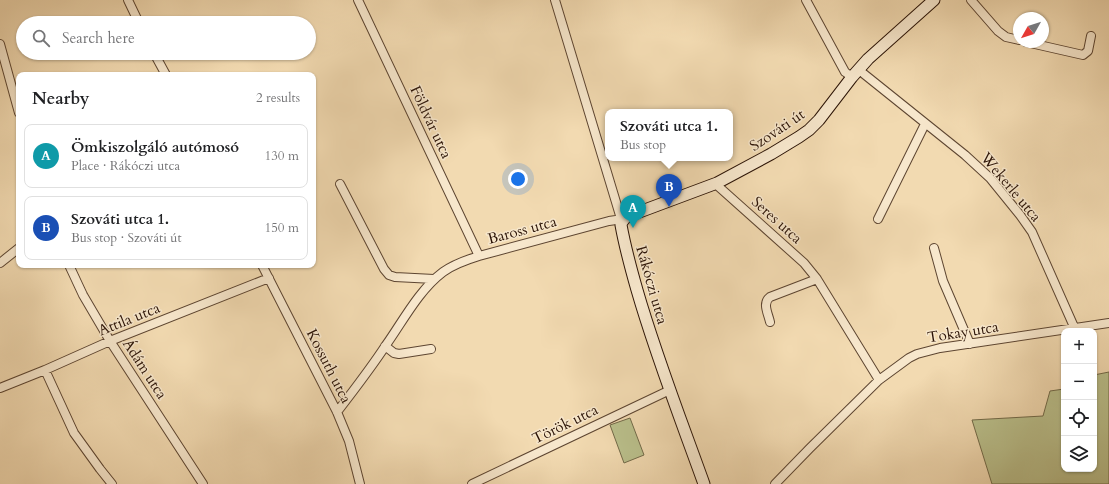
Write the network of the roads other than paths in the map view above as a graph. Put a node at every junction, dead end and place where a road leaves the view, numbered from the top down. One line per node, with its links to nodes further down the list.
1 (128, 0): 7 (street)
2 (358, 0): 23 (street, Földvár utca)
3 (556, 0): 20 (street, Rákóczi utca)
4 (806, 0): 14 (street, Wekerle utca)
5 (934, 0): 14 (main road, Szováti út)
6 (972, 0): 9 (street)
7 (136, 16)
8 (1091, 36): 11 (street)
9 (1013, 39)
10 (0, 44): 15 (street)
11 (1049, 47)
12 (158, 60): 13 (street)
13 (164, 72)
14 (855, 74): 16 (street, Wekerle utca); 17 (main road, Szováti út)
15 (16, 102)
16 (925, 124): 19 (street); 32 (street, Wekerle utca)
17 (717, 183): 20 (main road, Szováti út); 29 (street, Seres utca)
18 (340, 184): 28 (street)
19 (878, 219)
20 (622, 222): 23 (street, Baross utca); 42 (main road, Rákóczi utca)
21 (934, 248): 36 (street)
22 (16, 250): 24 (street)
23 (479, 256): 28 (street, Baross utca)
24 (0, 263)
25 (70, 268): 35 (street, Ádám utca)
26 (264, 268): 27 (street, Kossuth utca)
27 (269, 278): 35 (street, Attila utca); 43 (street, Kossuth utca)
28 (434, 279): 37 (street, Baross utca)
29 (817, 279): 30 (street); 40 (street, Seres utca)
30 (770, 322)
31 (1109, 324): 33 (street, Tokay utca)
32 (1075, 328)
33 (1082, 328)
34 (1061, 331): 36 (street, Tokay utca)
35 (110, 341): 39 (street, Attila utca); 45 (street, Ádám utca)
36 (970, 344): 40 (street, Tokay utca)
37 (385, 346): 38 (street); 43 (street, Baross utca)
38 (431, 349)
39 (46, 370): 41 (street, Attila utca); 44 (street)
40 (879, 380): 49 (street, Tokay utca)
41 (0, 388)
42 (670, 390): 47 (street, Török utca); 48 (main road, Rákóczi utca)
43 (337, 412): 46 (street, Kossuth utca)
44 (112, 484)
45 (203, 484)
46 (360, 484)
47 (472, 484)
48 (704, 484)
49 (775, 484)

